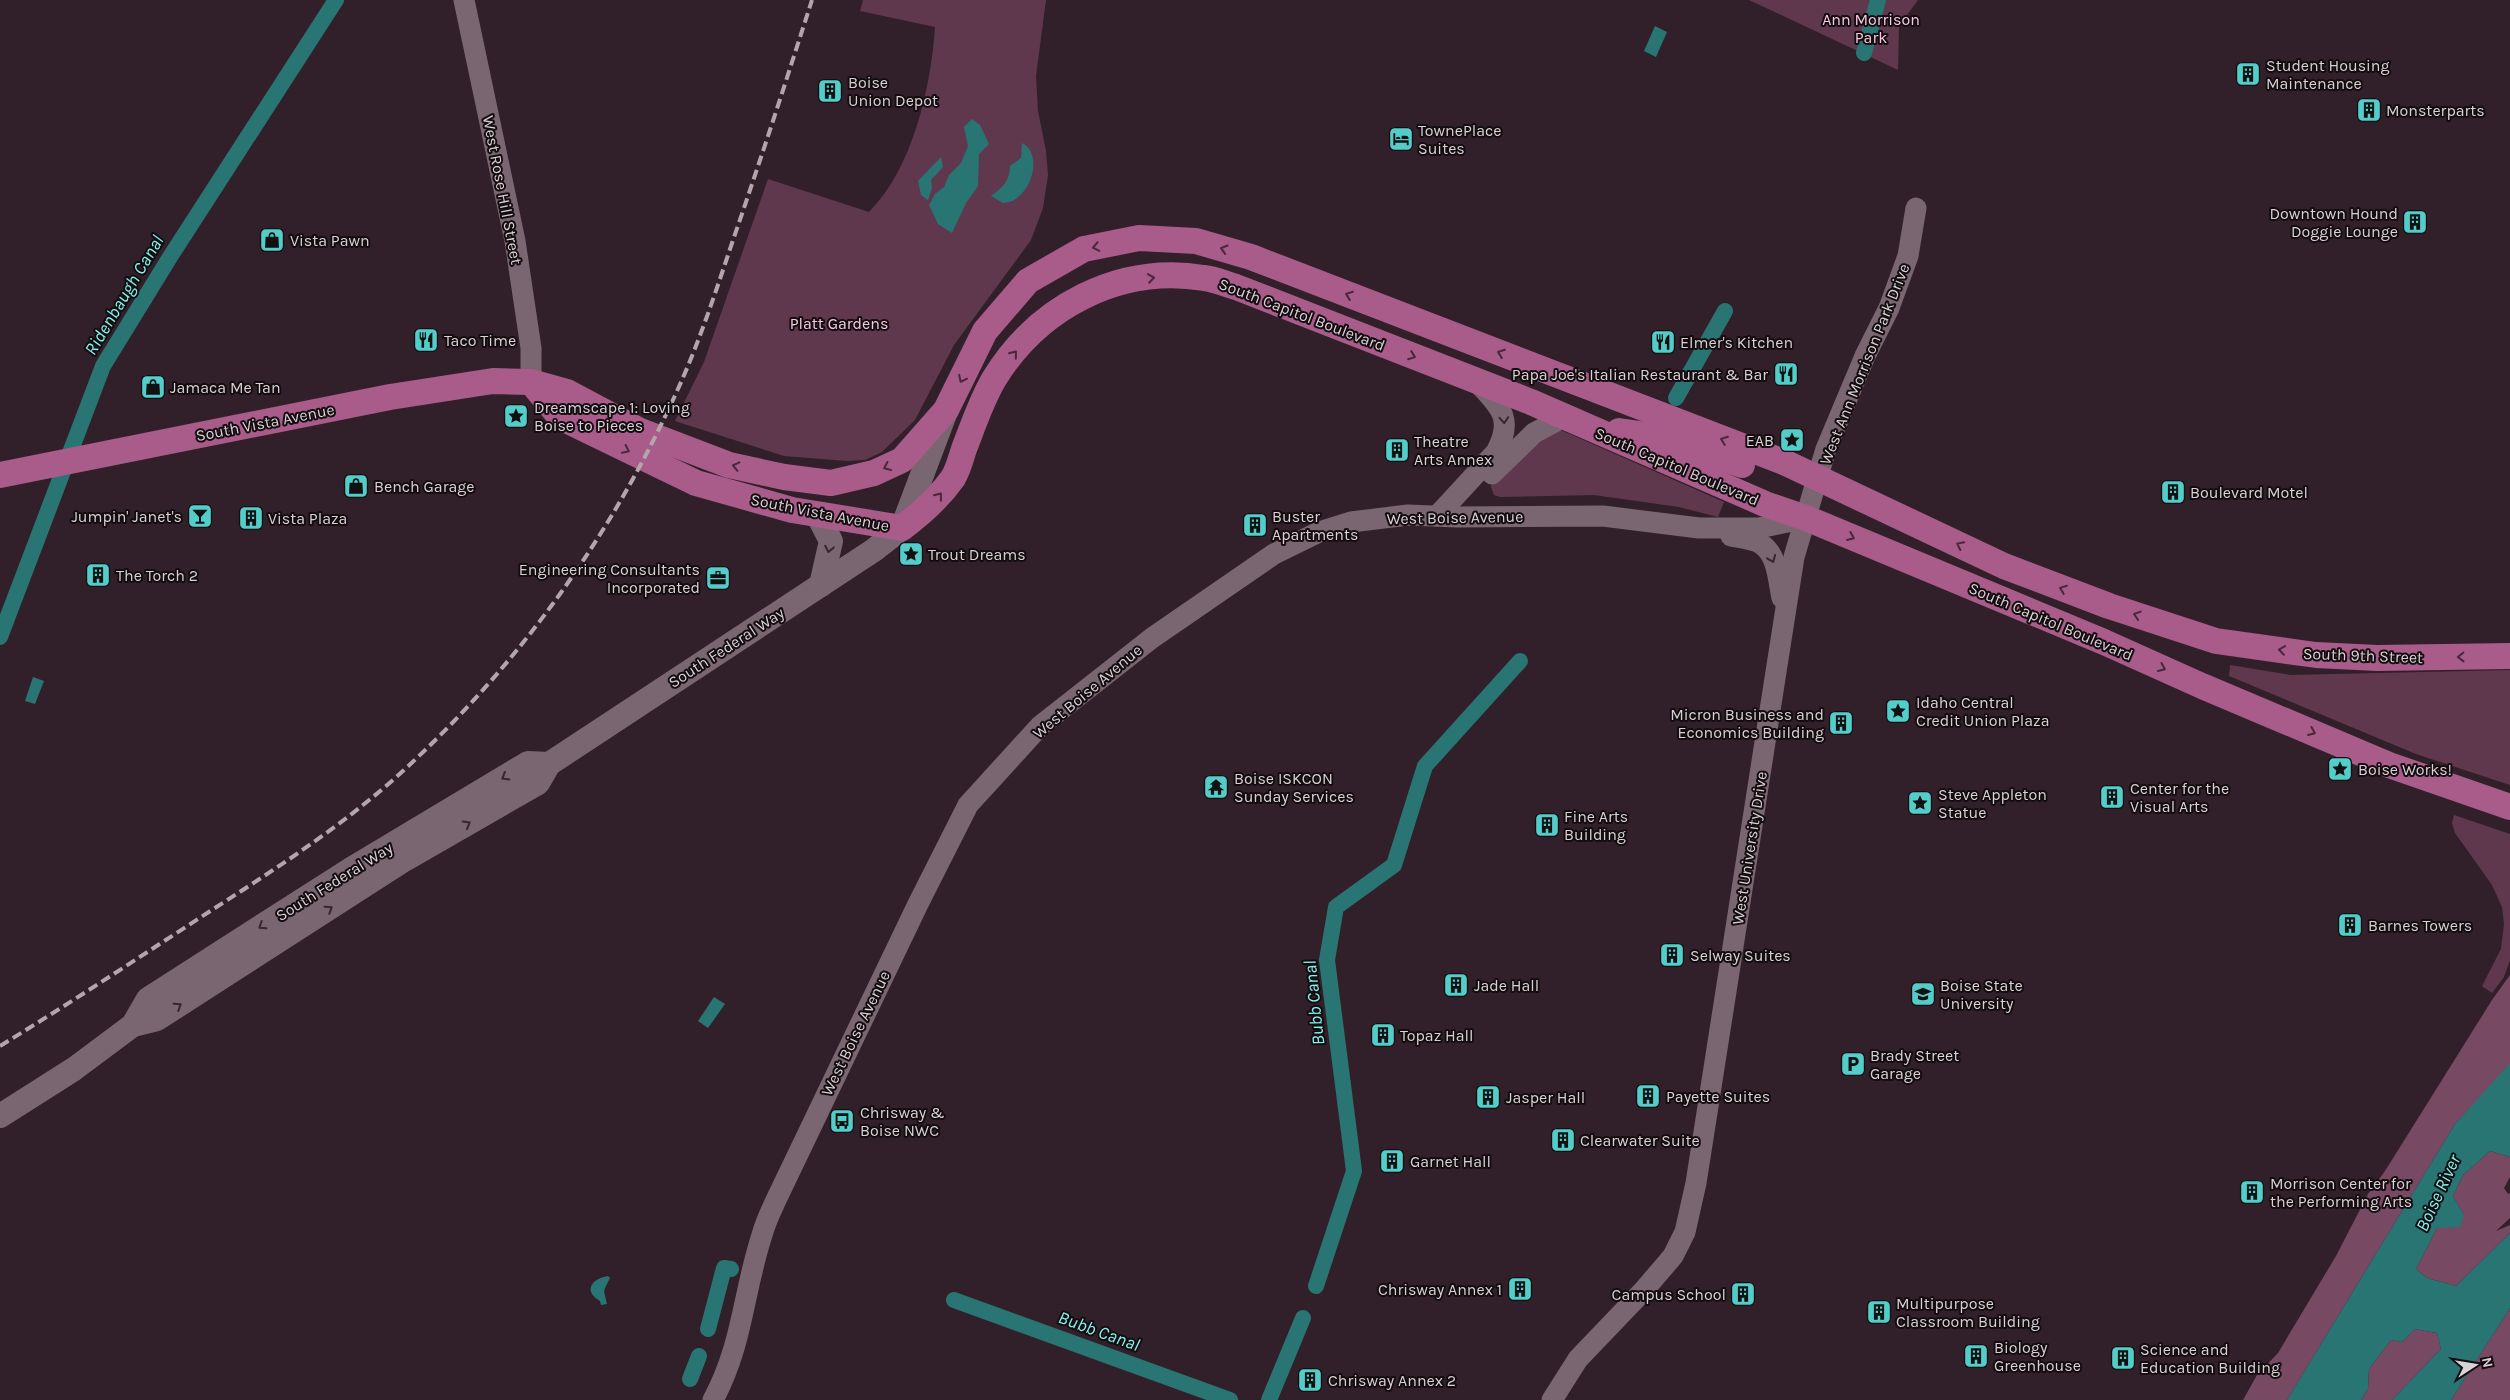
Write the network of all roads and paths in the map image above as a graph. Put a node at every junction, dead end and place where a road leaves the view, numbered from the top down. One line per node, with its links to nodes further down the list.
1 (464, 0): 3 (street, West Rose Hill Street)
2 (1916, 208): 8 (street, West Ann Morrison Park Drive)
3 (531, 382): 5 (main road, South Vista Avenue, one-way to 3); 7 (main road, South Vista Avenue); 9 (main road, South Vista Avenue, one-way to 9)
4 (1477, 382): 6 (main road, South Capitol Boulevard); 10 (street, one-way to 10); 13 (main road, South Capitol Boulevard, one-way to 4)
5 (946, 410): 8 (main road, South Capitol Boulevard, one-way to 5); 13 (main road, South Capitol Boulevard)
6 (1575, 422): 8 (main road); 11 (street); 12 (main road, South Capitol Boulevard)
7 (0, 475)
8 (1816, 484): 12 (street, West Ann Morrison Park Drive); 17 (main road, South Capitol Boulevard, one-way to 8)
9 (817, 514): 13 (main road, South Vista Avenue); 15 (main road, one-way to 15)
10 (1437, 516): 11 (street, West Boise Avenue); 21 (street, West Boise Avenue)
11 (1458, 517): 14 (street, West Boise Avenue)
12 (1806, 518): 14 (street, West Boise Avenue); 16 (street, West University Drive); 19 (main road, South Capitol Boulevard, one-way to 19)
13 (902, 528): 15 (main road, South Federal Way)
14 (1699, 528): 16 (street, West Boise Avenue, one-way to 16)
15 (821, 586): 20 (main road, South Federal Way)
16 (1785, 610): 22 (street, West University Drive)
17 (2216, 641): 18 (main road, South 9th Street, one-way to 17)
18 (2510, 656)
19 (2510, 807)
20 (0, 1116)
21 (713, 1400)
22 (1552, 1400)

